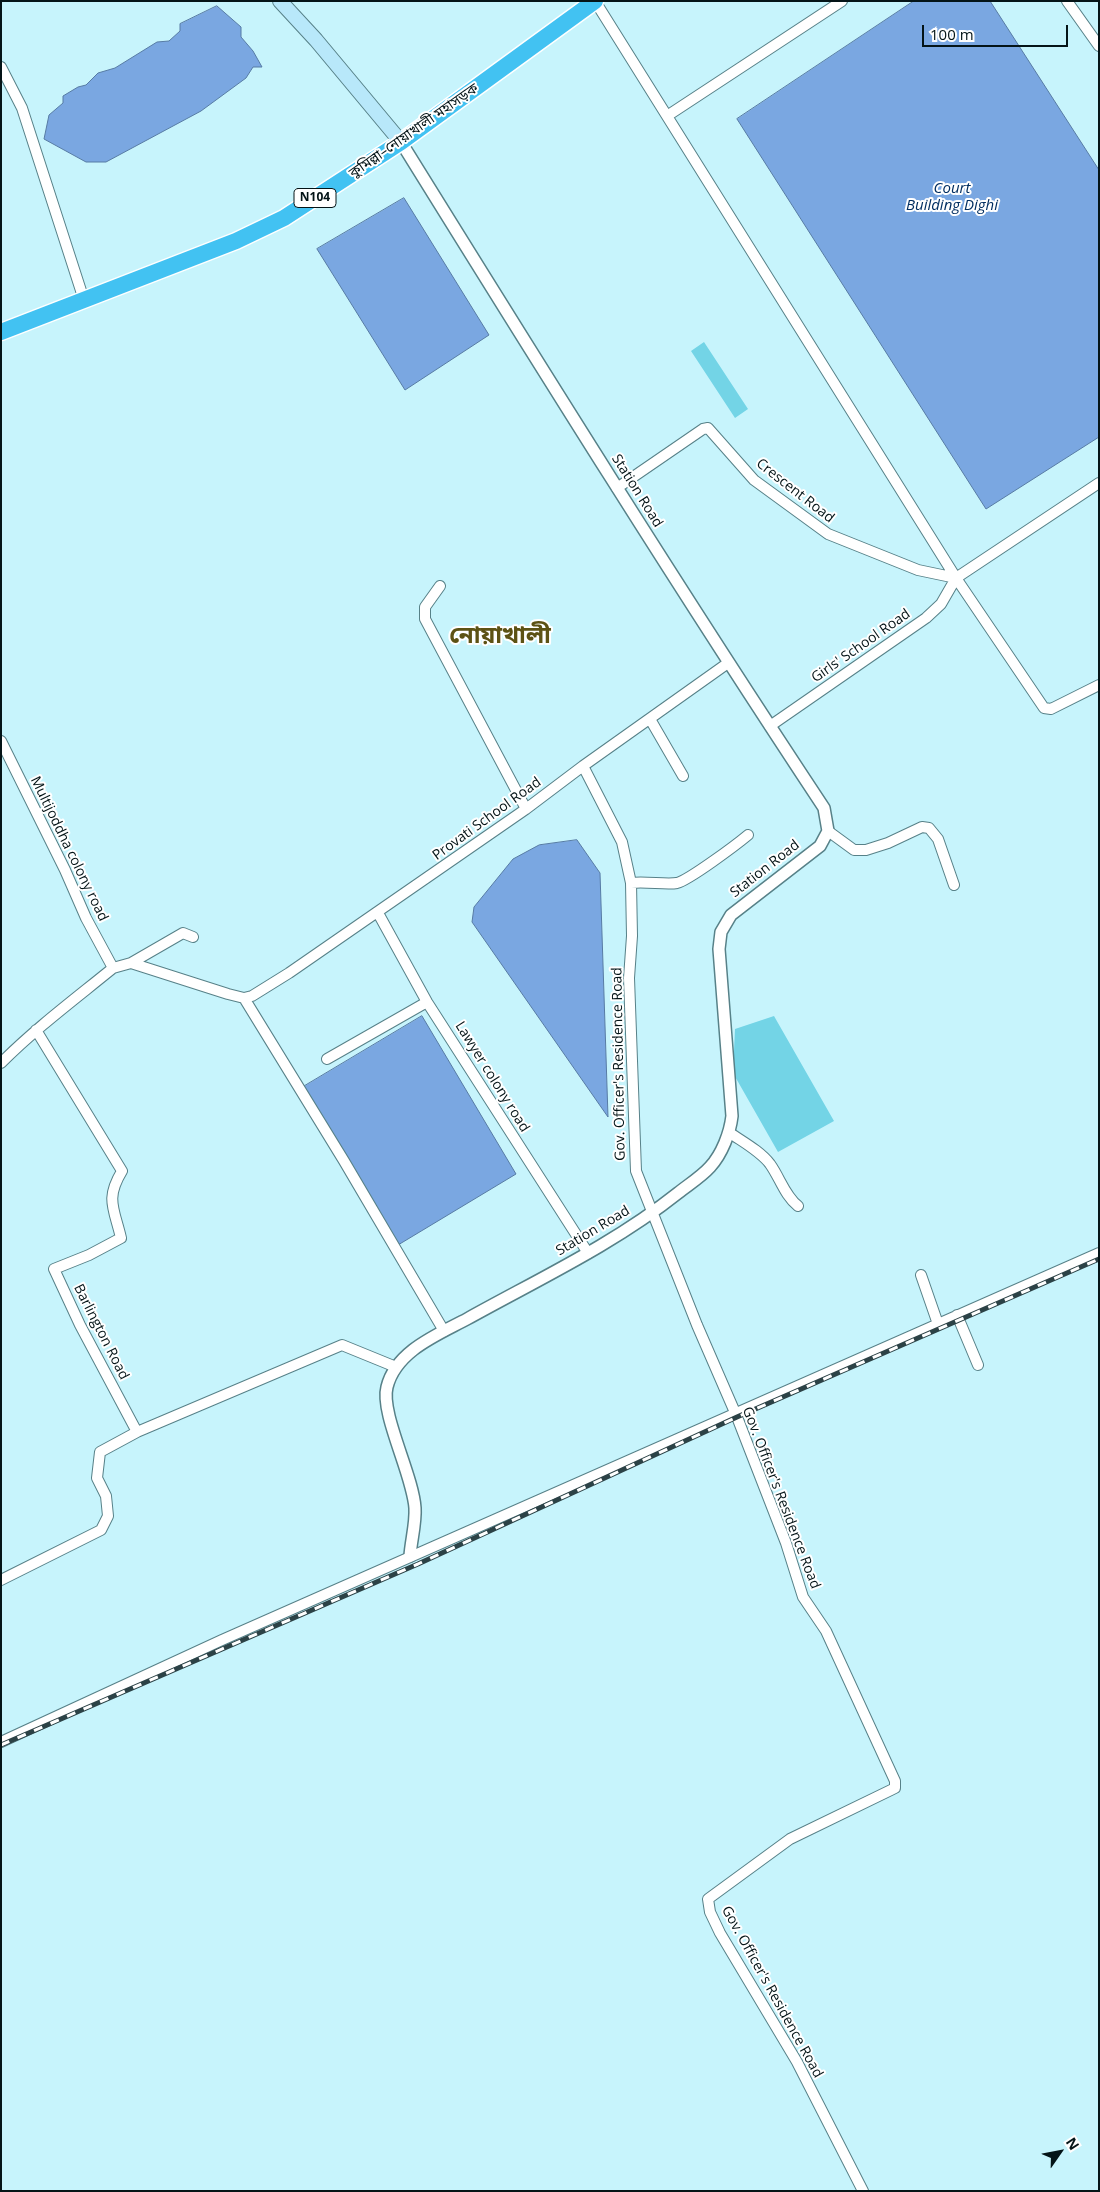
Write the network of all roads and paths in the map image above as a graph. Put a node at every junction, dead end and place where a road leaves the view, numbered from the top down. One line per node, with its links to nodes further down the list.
1 (280, 1): 8 (main road)
2 (595, 1): 7 (street); 8 (highway, কুমিল্লা–নোয়াখালী মহাসড়ক / N104)
3 (842, 1): 7 (street)
4 (1067, 1): 5 (street)
5 (1099, 46)
6 (1, 67): 9 (street)
7 (667, 116): 13 (street)
8 (401, 142): 9 (highway, কুমিল্লা–নোয়াখালী মহাসড়ক / N104); 12 (street, Station Road)
9 (84, 300): 10 (highway, কুমিল্লা–নোয়াখালী মহাসড়ক / N104)
10 (1, 332)
11 (1099, 483): 13 (street)
12 (616, 488): 13 (street, Crescent Road); 15 (street, Station Road)
13 (956, 578): 16 (street); 18 (street, Girls' School Road)
14 (440, 586): 22 (street)
15 (728, 663): 17 (street, Provati School Road); 18 (street, Station Road)
16 (1099, 685)
17 (650, 719): 20 (street, Provati School Road); 21 (street)
18 (770, 726): 23 (street, Station Road)
19 (1, 741): 29 (street, Multijoddha colony road)
20 (583, 766): 22 (street, Provati School Road); 25 (street, Gov. Officer's Residence Road)
21 (683, 776)
22 (526, 809): 27 (street, Provati School Road)
23 (828, 831): 26 (street); 36 (street, Station Road)
24 (748, 836): 25 (street)
25 (631, 883): 38 (street, Gov. Officer's Residence Road)
26 (954, 885)
27 (378, 913): 31 (street, Provati School Road); 32 (street, Lawyer colony road)
28 (193, 937): 30 (street)
29 (113, 962): 30 (street); 33 (street)
30 (131, 964): 31 (street)
31 (244, 998): 44 (street)
32 (427, 1002): 34 (street); 39 (street, Lawyer colony road)
33 (36, 1030): 35 (street); 48 (street, Barlington Road)
34 (326, 1059)
35 (1, 1063)
36 (730, 1133): 37 (street); 38 (street, Station Road)
37 (798, 1206)
38 (654, 1212): 39 (street, Station Road); 47 (street, Gov. Officer's Residence Road)
39 (588, 1253): 44 (street, Station Road)
40 (1099, 1253): 42 (street)
41 (921, 1275): 43 (street)
42 (957, 1315): 43 (street); 45 (street)
43 (938, 1324): 47 (street)
44 (444, 1332): 46 (street, Station Road)
45 (978, 1365)
46 (396, 1366): 48 (street); 49 (street, Station Road)
47 (733, 1412): 49 (street); 52 (street, Gov. Officer's Residence Road)
48 (137, 1432): 50 (street)
49 (410, 1556): 51 (street)
50 (1, 1580)
51 (1, 1742)
52 (863, 2191)

